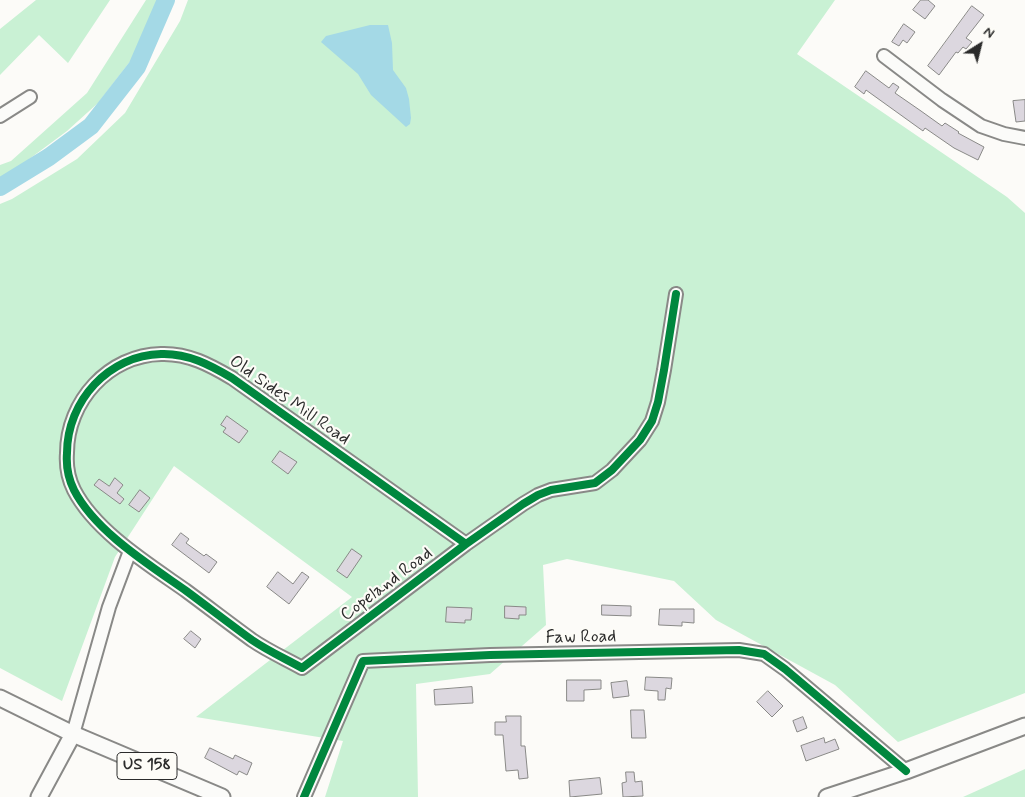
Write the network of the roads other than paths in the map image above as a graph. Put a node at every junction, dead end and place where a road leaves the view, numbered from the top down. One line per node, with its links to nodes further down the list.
1 (884, 56): 4 (street)
2 (30, 97): 3 (street)
3 (0, 116)
4 (1025, 138)
5 (676, 294): 6 (street, Copeland Road)
6 (466, 544): 7 (street, Old Sides Mill Road); 8 (street, Copeland Road)
7 (130, 551): 8 (street, Old Sides Mill Road); 11 (street)
8 (302, 668)
9 (0, 698): 11 (main road, US 158)
10 (1025, 726): 12 (main road)
11 (73, 734): 13 (main road); 14 (main road, US 158)
12 (906, 771): 15 (street, Faw Road); 16 (main road)
13 (39, 797)
14 (222, 797)
15 (304, 797)
16 (827, 797)

